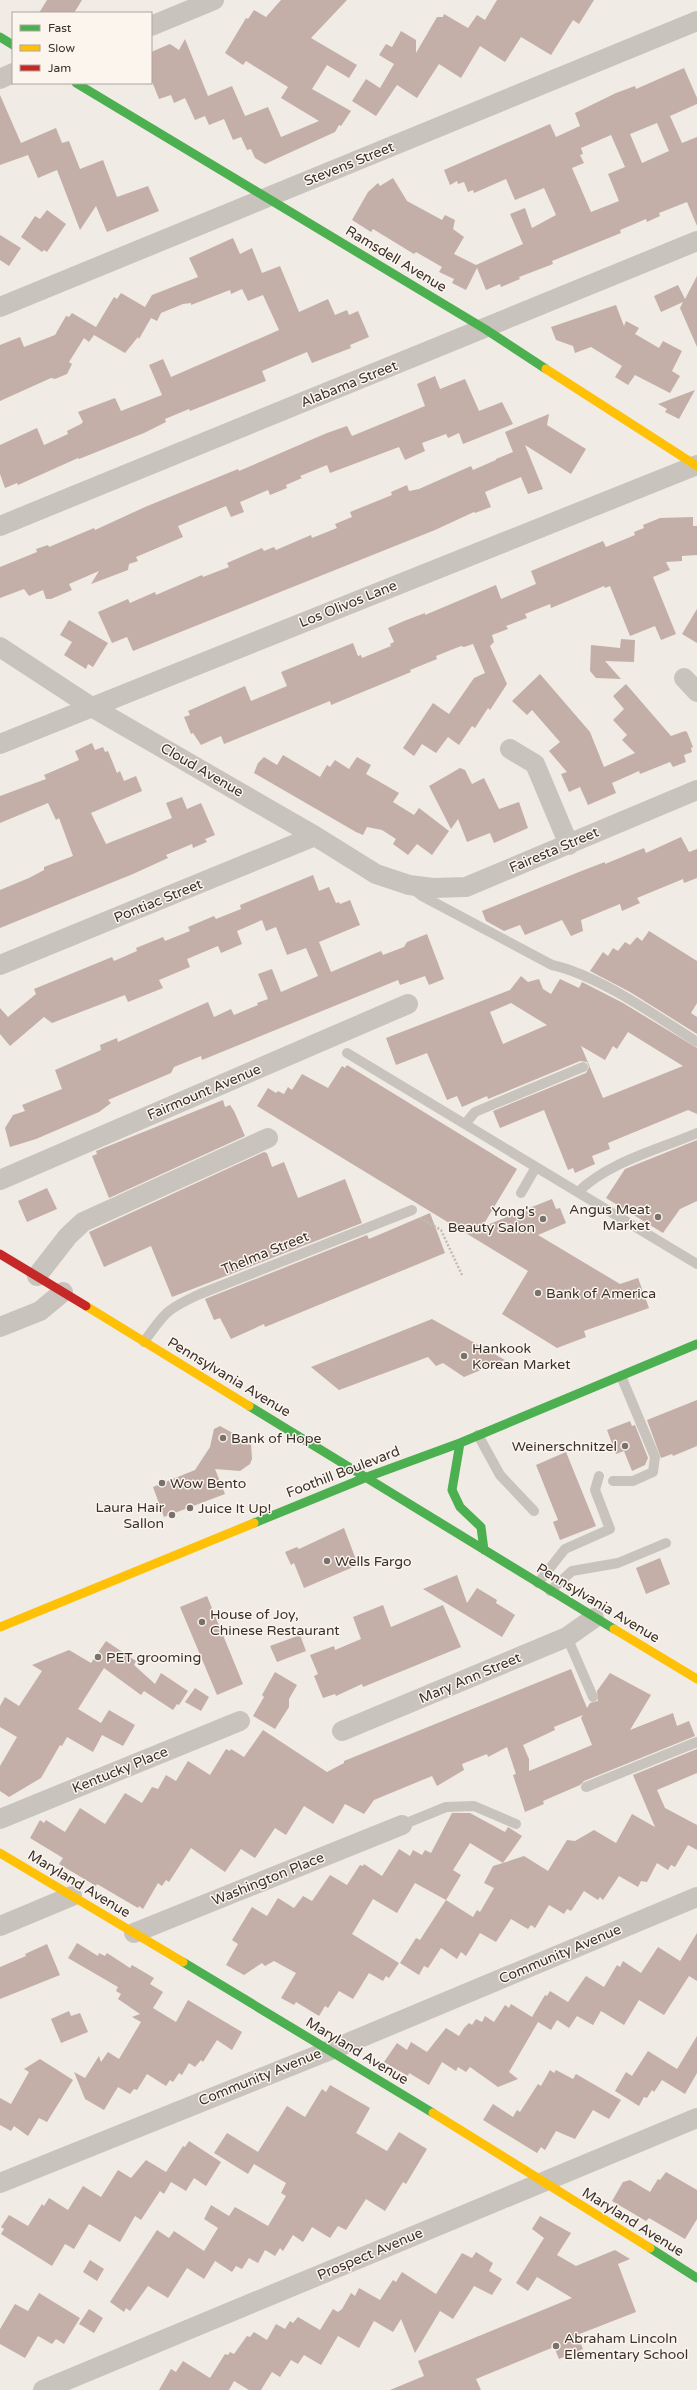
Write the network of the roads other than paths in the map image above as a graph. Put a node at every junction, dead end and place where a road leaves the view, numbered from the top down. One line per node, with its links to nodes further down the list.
1 (214, 0): 3 (street)
2 (697, 21): 9 (street, Stevens Street)
3 (152, 26)
4 (0, 37): 5 (main road)
5 (12, 44)
6 (12, 73): 7 (street)
7 (0, 79)
8 (78, 84): 9 (main road, Ramsdell Avenue)
9 (267, 198): 11 (street, Stevens Street); 12 (main road, Ramsdell Avenue)
10 (697, 240): 12 (street, Alabama Street)
11 (0, 307)
12 (485, 329): 13 (main road, Ramsdell Avenue); 14 (street, Alabama Street)
13 (697, 466): 18 (street, Los Olivos Lane)
14 (0, 526)
15 (0, 648): 18 (street, Cloud Avenue)
16 (684, 678): 17 (street)
17 (697, 692)
18 (90, 706): 19 (street, Los Olivos Lane); 22 (street, Cloud Avenue)
19 (0, 744)
20 (510, 749): 23 (street)
21 (697, 790): 23 (street, Fairesta Street)
22 (315, 836): 24 (street, Cloud Avenue); 25 (street, Pontiac Street)
23 (568, 845): 24 (street, Fairesta Street)
24 (407, 884): 27 (lane)
25 (0, 965)
26 (408, 1004): 34 (street, Fairmount Avenue)
27 (697, 1042)
28 (347, 1053): 30 (lane)
29 (583, 1067): 30 (lane)
30 (465, 1124): 33 (lane)
31 (697, 1133): 35 (lane)
32 (268, 1138): 40 (street)
33 (536, 1167): 35 (lane); 36 (lane)
34 (0, 1180)
35 (578, 1192): 39 (lane)
36 (520, 1193)
37 (410, 1210): 43 (lane, Thelma Street)
38 (0, 1254): 40 (main road, Pennsylvania Avenue)
39 (697, 1264)
40 (37, 1276): 41 (main road, Pennsylvania Avenue)
41 (63, 1292): 42 (street); 43 (main road, Pennsylvania Avenue)
42 (0, 1327)
43 (144, 1342): 49 (main road, Pennsylvania Avenue)
44 (697, 1344): 45 (main road, Foothill Boulevard)
45 (622, 1376): 46 (main road, Foothill Boulevard); 50 (lane)
46 (478, 1435): 47 (main road, Foothill Boulevard); 51 (lane)
47 (460, 1444): 49 (main road, Foothill Boulevard); 53 (main road)
48 (599, 1476): 54 (lane)
49 (367, 1477): 53 (main road, Pennsylvania Avenue); 57 (main road, Foothill Boulevard)
50 (613, 1481)
51 (534, 1511)
52 (666, 1543): 55 (lane)
53 (484, 1550): 54 (main road, Pennsylvania Avenue)
54 (538, 1583): 55 (main road, Pennsylvania Avenue)
55 (550, 1591): 56 (main road, Pennsylvania Avenue)
56 (594, 1618): 58 (street, Mary Ann Street); 59 (main road, Pennsylvania Avenue)
57 (0, 1627)
58 (567, 1637): 60 (lane); 62 (street, Mary Ann Street)
59 (697, 1679)
60 (593, 1697)
61 (240, 1721): 65 (street, Kentucky Place)
62 (342, 1731)
63 (697, 1742): 64 (lane)
64 (586, 1787)
65 (0, 1819)
66 (516, 1824): 67 (lane)
67 (402, 1825): 72 (street, Washington Place)
68 (0, 1853): 69 (main road, Maryland Avenue)
69 (72, 1896): 71 (street); 72 (main road, Maryland Avenue)
70 (697, 1897): 73 (street, Community Avenue)
71 (0, 1926)
72 (134, 1933): 73 (main road, Maryland Avenue)
73 (330, 2049): 75 (street, Community Avenue); 76 (main road, Maryland Avenue)
74 (697, 2118): 76 (street, Prospect Avenue)
75 (0, 2182)
76 (541, 2182): 77 (main road, Maryland Avenue); 78 (street, Prospect Avenue)
77 (697, 2278)
78 (43, 2390)

